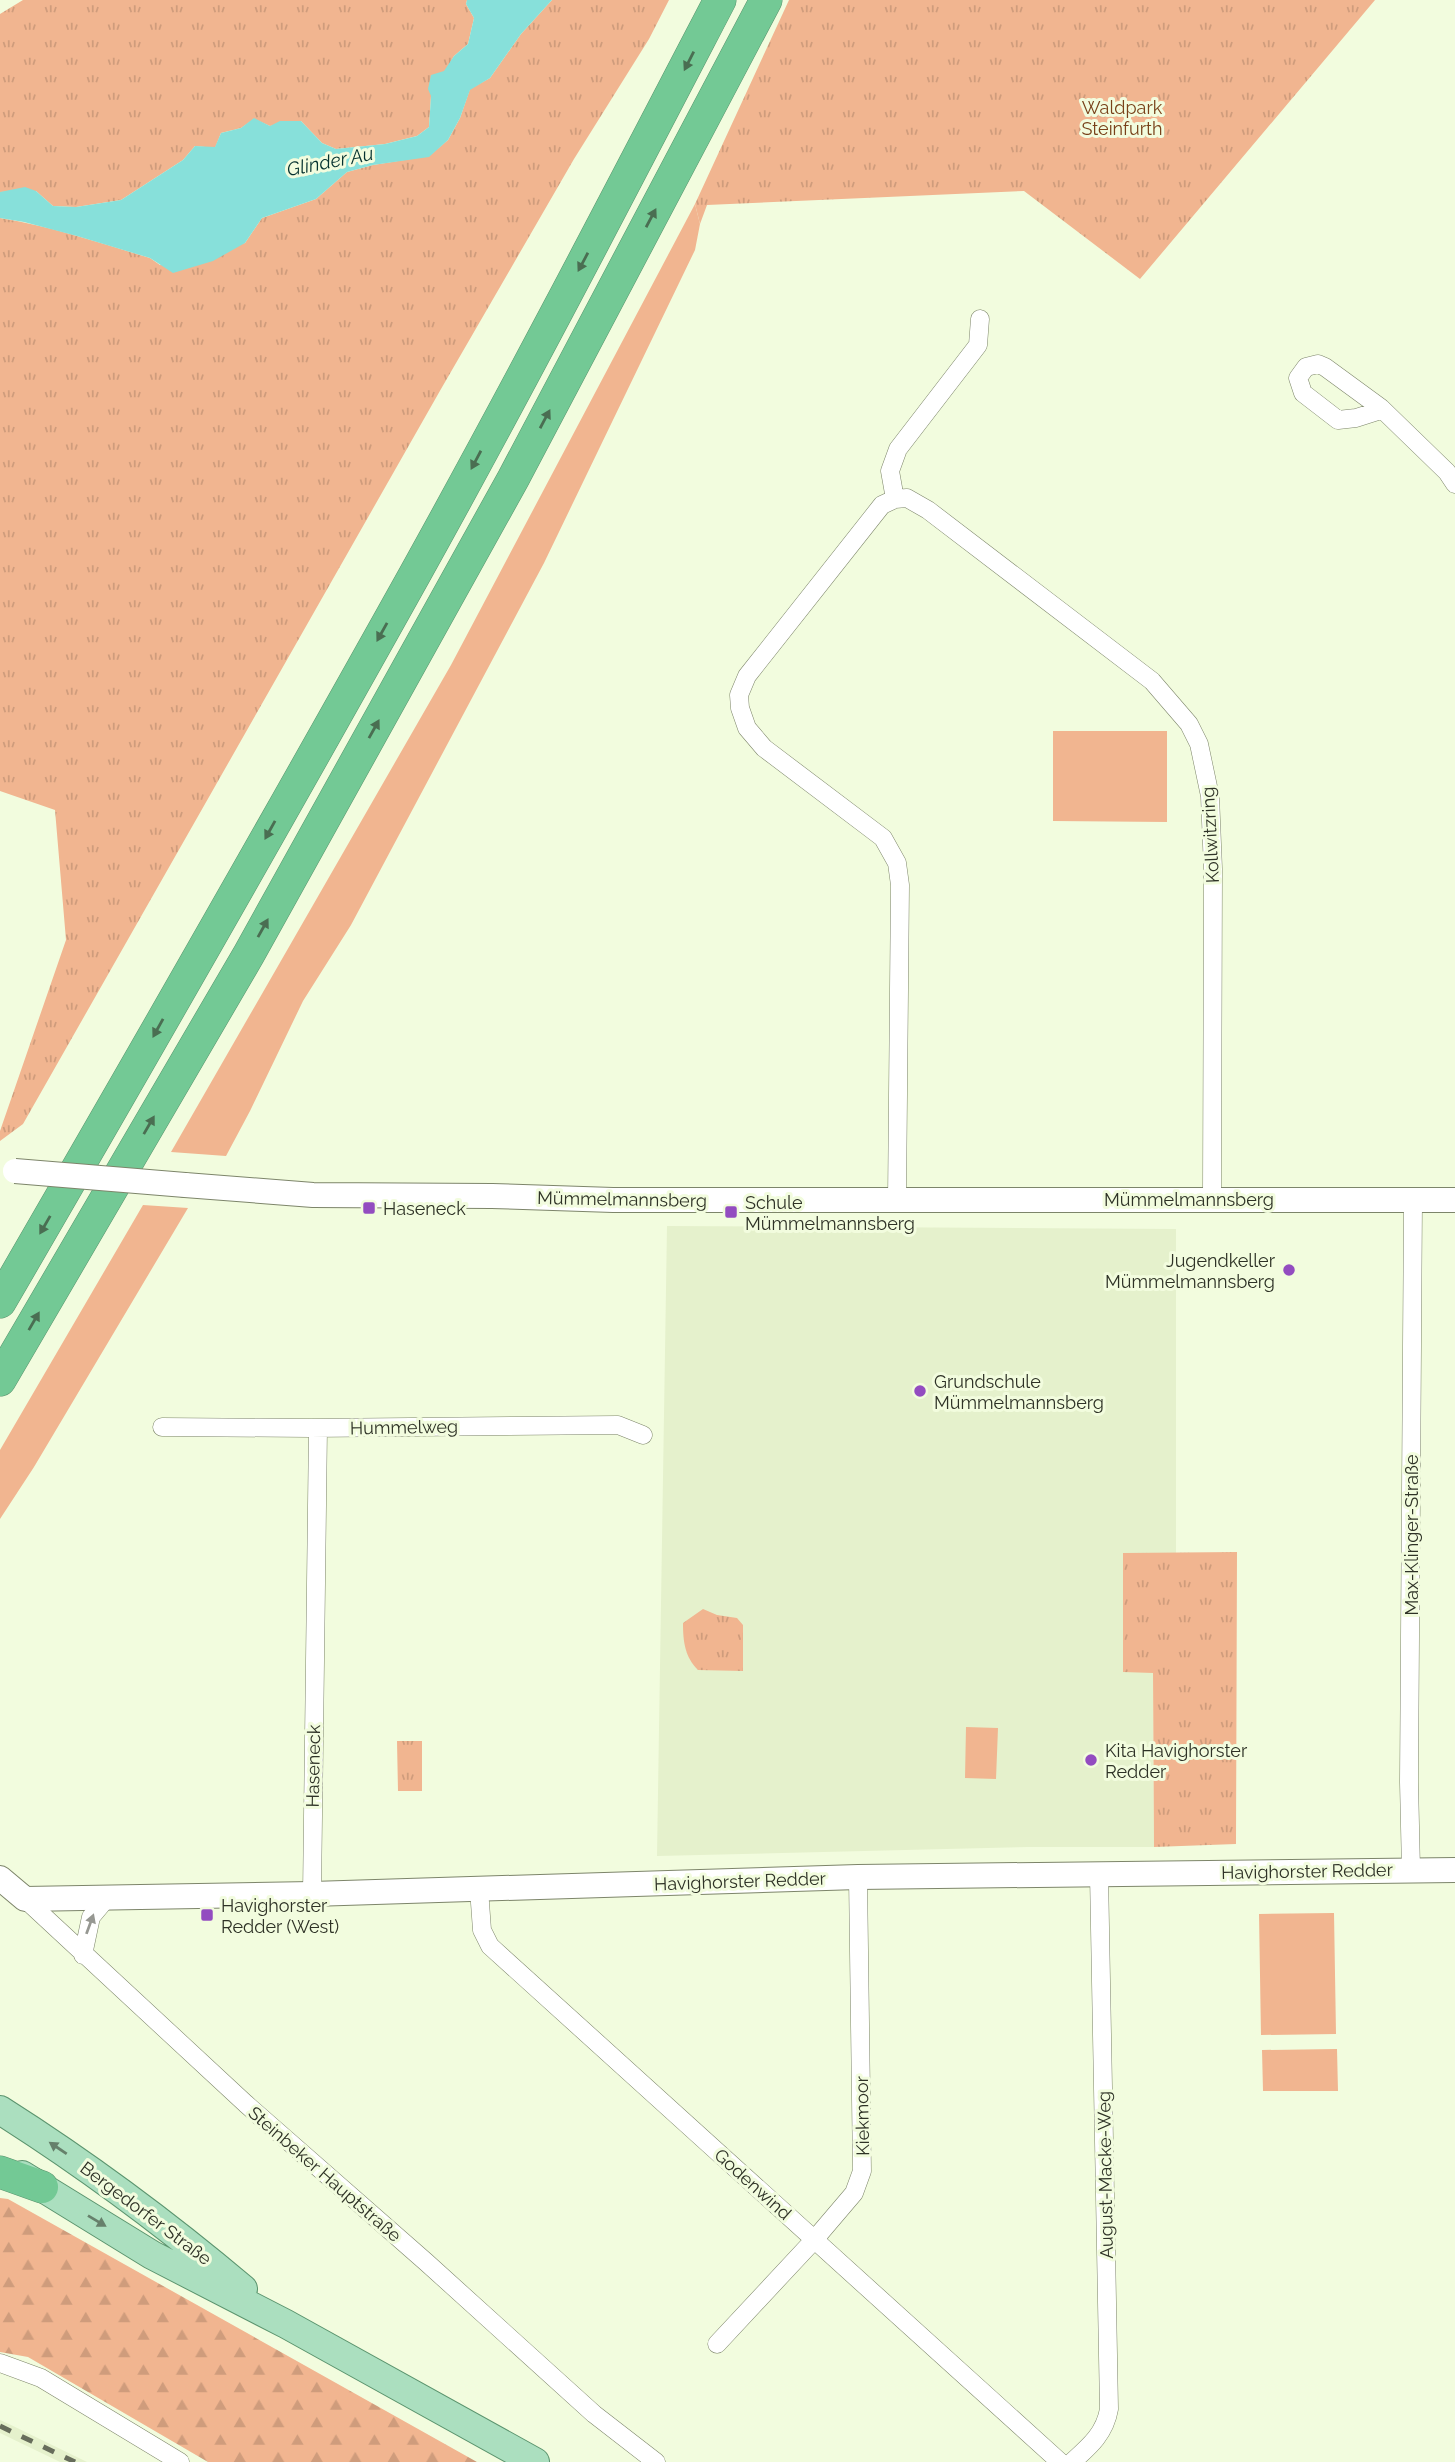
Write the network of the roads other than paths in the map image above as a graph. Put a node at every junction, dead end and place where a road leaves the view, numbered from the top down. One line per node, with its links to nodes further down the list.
1 (720, 0): 12 (highway, one-way to 12)
2 (764, 4): 13 (highway, one-way to 2)
3 (980, 319): 6 (street)
4 (1381, 410): 5 (street)
5 (1452, 474)
6 (894, 499): 8 (street, Kollwitzring); 9 (street)
7 (8, 1170): 9 (street, Mümmelmannsberg, bridge)
8 (1212, 1198): 9 (street, Mümmelmannsberg); 10 (street, Mümmelmannsberg)
9 (897, 1200)
10 (1413, 1200): 11 (street, Mümmelmannsberg); 17 (street, Max-Klinger-Straße)
11 (1455, 1200)
12 (0, 1302)
13 (0, 1380)
14 (162, 1427): 15 (street, Hummelweg)
15 (318, 1428): 16 (street, Hummelweg); 23 (street, Haseneck)
16 (643, 1435)
17 (1411, 1870): 18 (street, Havighorster Redder); 19 (street, Havighorster Redder)
18 (1455, 1870)
19 (1099, 1874): 20 (street, Havighorster Redder); 39 (street, August-Macke-Weg)
20 (858, 1877): 22 (street, Havighorster Redder); 31 (street, Kiekmoor)
21 (0, 1878): 25 (street, Steinbeker Hauptstraße)
22 (479, 1889): 23 (street, Havighorster Redder); 31 (street, Godenwind)
23 (312, 1894): 24 (street, Havighorster Redder)
24 (107, 1898): 25 (street, Havighorster Redder); 26 (street, one-way to 24)
25 (25, 1899): 26 (street, Steinbeker Hauptstraße)
26 (83, 1955): 37 (street, Steinbeker Hauptstraße)
27 (0, 2110): 32 (main road, Bergedorfer Straße, one-way to 27)
28 (0, 2162): 30 (main road, Bergedorfer Straße)
29 (0, 2172): 30 (highway)
30 (42, 2187): 32 (main road, Bergedorfer Straße, one-way to 32)
31 (814, 2240): 33 (street, Kiekmoor); 38 (street, Godenwind)
32 (286, 2324): 36 (main road, Bergedorfer Straße)
33 (717, 2344)
34 (0, 2363): 35 (street)
35 (180, 2462)
36 (535, 2462)
37 (656, 2462)
38 (1060, 2462)
39 (1072, 2462)

